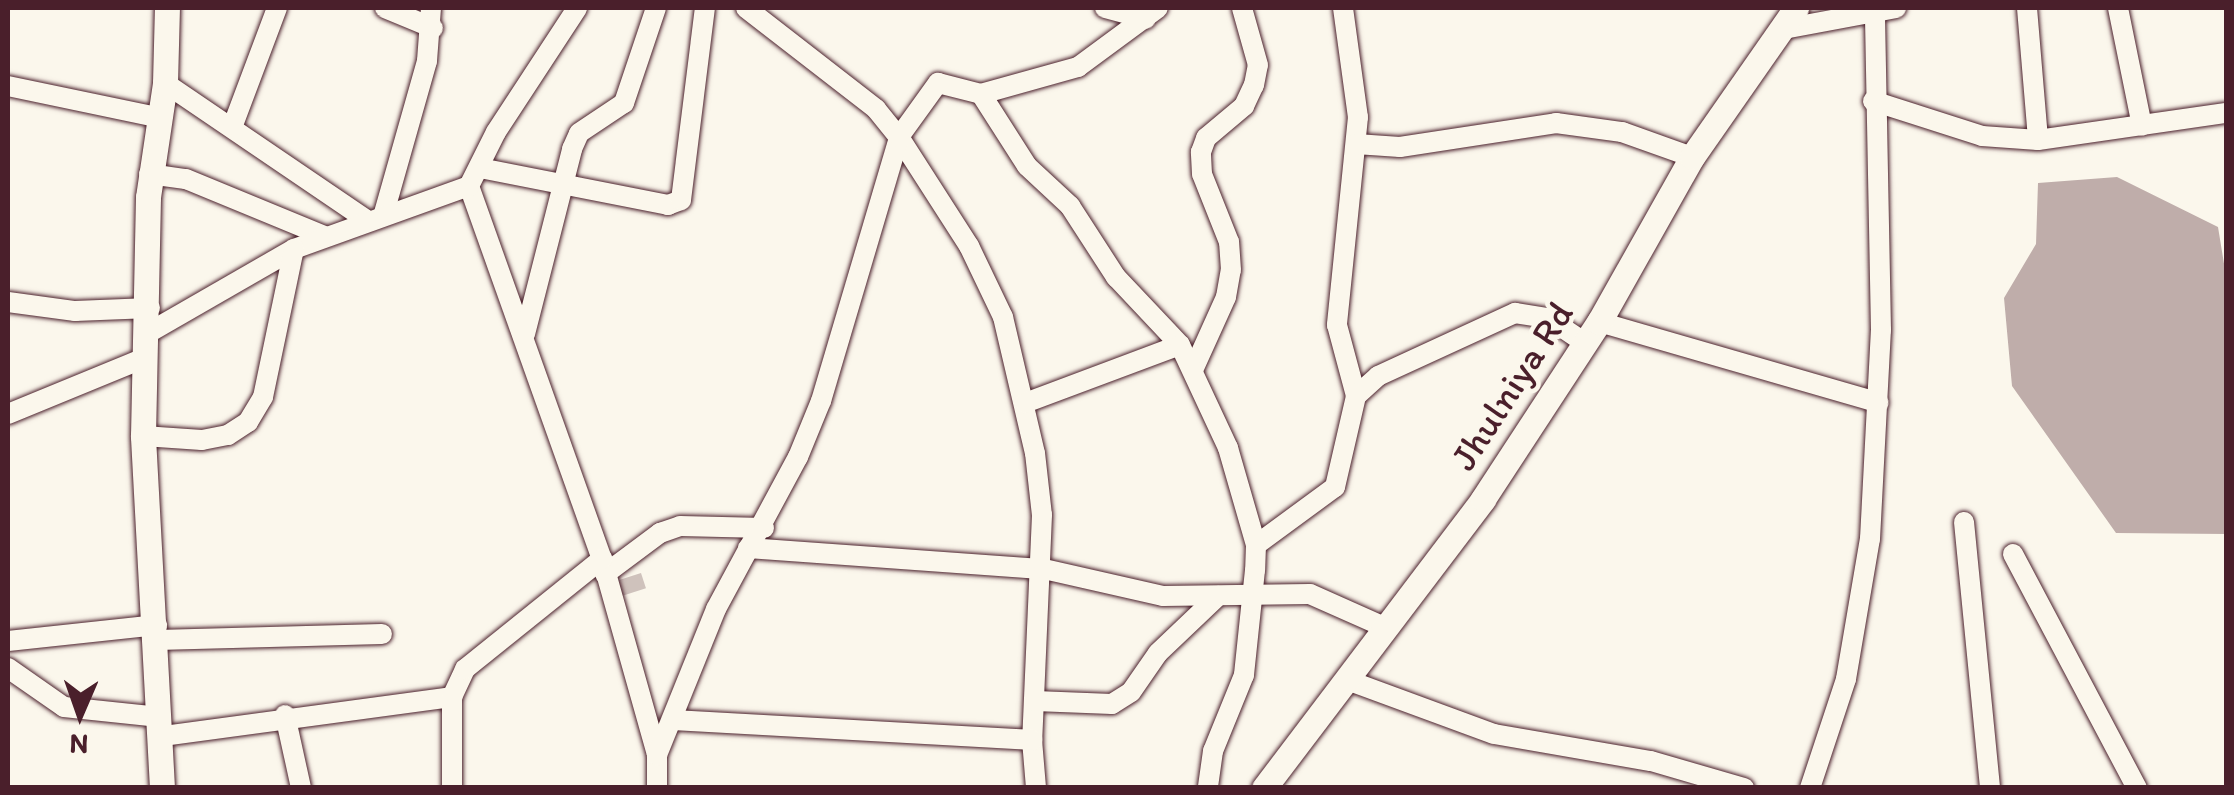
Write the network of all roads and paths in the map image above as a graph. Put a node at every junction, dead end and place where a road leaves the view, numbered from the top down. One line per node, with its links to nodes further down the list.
1 (167, 8): 18 (street)
2 (277, 8): 24 (street)
3 (385, 8): 16 (street)
4 (577, 8): 31 (street)
5 (656, 8): 32 (street)
6 (705, 8): 32 (street)
7 (746, 8): 26 (street)
8 (1105, 8): 15 (street)
9 (1242, 8): 41 (street)
10 (1343, 8): 28 (street)
11 (1896, 8): 14 (street)
12 (2027, 8): 27 (street)
13 (2118, 8): 25 (street)
14 (1874, 10): 17 (street); 21 (street)
15 (1152, 13): 20 (street)
16 (432, 18): 33 (street)
17 (1790, 18): 29 (street, Jhulniya Rd)
18 (165, 84): 23 (street); 24 (street)
19 (8, 86): 23 (street)
20 (981, 94): 26 (street); 40 (street)
21 (1874, 101): 27 (street); 44 (street)
22 (2226, 113): 25 (street)
23 (157, 118): 30 (street)
24 (232, 125): 33 (street)
25 (2142, 126): 27 (street)
26 (899, 137): 43 (street); 48 (street)
27 (2038, 140)
28 (1356, 144): 29 (street); 42 (street)
29 (1692, 158): 37 (street, Jhulniya Rd)
30 (149, 174): 34 (street); 38 (street)
31 (474, 177): 32 (street); 33 (street); 39 (street)
32 (566, 183): 39 (street)
33 (375, 216): 34 (street)
34 (324, 236): 35 (street)
35 (294, 249): 38 (street); 46 (street)
36 (8, 302): 38 (street)
37 (1592, 332): 42 (street); 44 (street); 56 (street, Jhulniya Rd)
38 (148, 333): 45 (street); 46 (street)
39 (526, 334): 52 (street)
40 (1180, 344): 41 (street); 43 (street)
41 (1194, 368): 49 (street)
42 (1356, 396): 49 (street)
43 (1025, 403): 53 (street)
44 (1879, 404): 77 (street)
45 (8, 414)
46 (143, 436): 57 (street)
47 (1964, 522): 78 (street)
48 (764, 528): 50 (street); 52 (street)
49 (1256, 545): 54 (street)
50 (748, 548): 53 (street); 65 (street)
51 (2013, 554): 79 (street)
52 (604, 566): 62 (street); 68 (street)
53 (1044, 569): 55 (street); 63 (street)
54 (1254, 591): 55 (street); 56 (street); 74 (street)
55 (1218, 596): 63 (street)
56 (1384, 626): 61 (street, Jhulniya Rd)
57 (157, 632): 58 (street); 59 (street); 66 (street)
58 (382, 634)
59 (8, 641)
60 (8, 668): 66 (street)
61 (1350, 681): 75 (street, Jhulniya Rd); 76 (street)
62 (452, 697): 64 (street); 71 (street)
63 (1035, 701): 67 (street)
64 (286, 715): 66 (street); 70 (street)
65 (674, 720): 67 (street); 68 (street)
66 (161, 726): 69 (street)
67 (1032, 740): 73 (street)
68 (656, 755): 72 (street)
69 (162, 788)
70 (301, 788)
71 (452, 788)
72 (657, 788)
73 (1036, 788)
74 (1208, 788)
75 (1264, 788)
76 (1744, 788)
77 (1810, 788)
78 (1990, 788)
79 (2137, 788)

